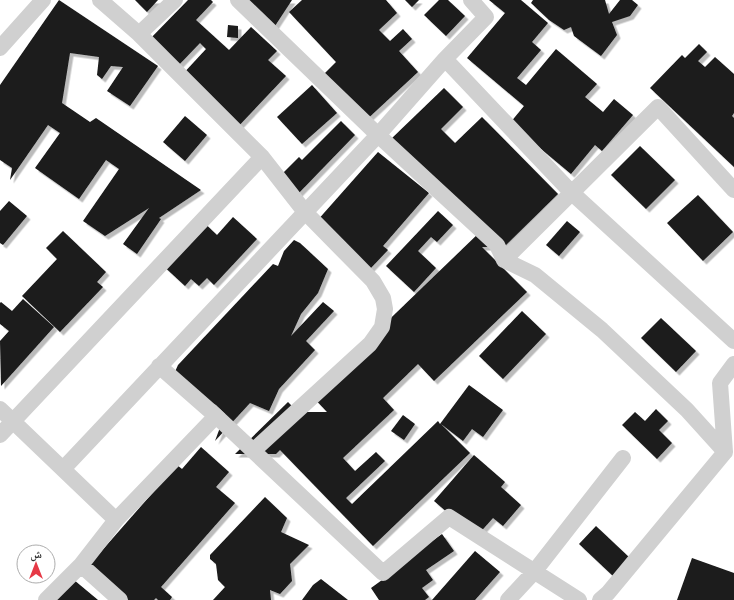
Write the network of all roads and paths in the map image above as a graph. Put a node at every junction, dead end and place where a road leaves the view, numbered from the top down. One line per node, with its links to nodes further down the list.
1 (43, 0): 7 (street)
2 (100, 0): 6 (street)
3 (174, 0): 6 (street)
4 (238, 0): 9 (street)
5 (471, 0): 8 (street)
6 (139, 34): 10 (street)
7 (0, 48)
8 (445, 59): 9 (street); 12 (street)
9 (378, 135): 13 (street); 14 (street)
10 (262, 157): 13 (street); 22 (street)
11 (734, 190): 12 (street)
12 (571, 192): 14 (street); 15 (street)
13 (305, 212): 17 (street); 24 (street)
14 (504, 260): 25 (street)
15 (734, 341)
16 (734, 364): 18 (street)
17 (159, 366): 21 (street); 27 (street)
18 (720, 383): 19 (street); 25 (street)
19 (734, 404)
20 (0, 409): 22 (street)
21 (216, 416): 24 (street); 28 (street)
22 (12, 421): 23 (street); 27 (street)
23 (0, 435)
24 (253, 450): 30 (street)
25 (725, 452): 35 (street)
26 (623, 458): 30 (street)
27 (63, 469): 28 (street)
28 (116, 520): 29 (street)
29 (81, 565): 31 (street); 32 (street)
30 (534, 572): 33 (street); 34 (street)
31 (46, 600)
32 (120, 600)
33 (508, 600)
34 (579, 600)
35 (600, 600)

